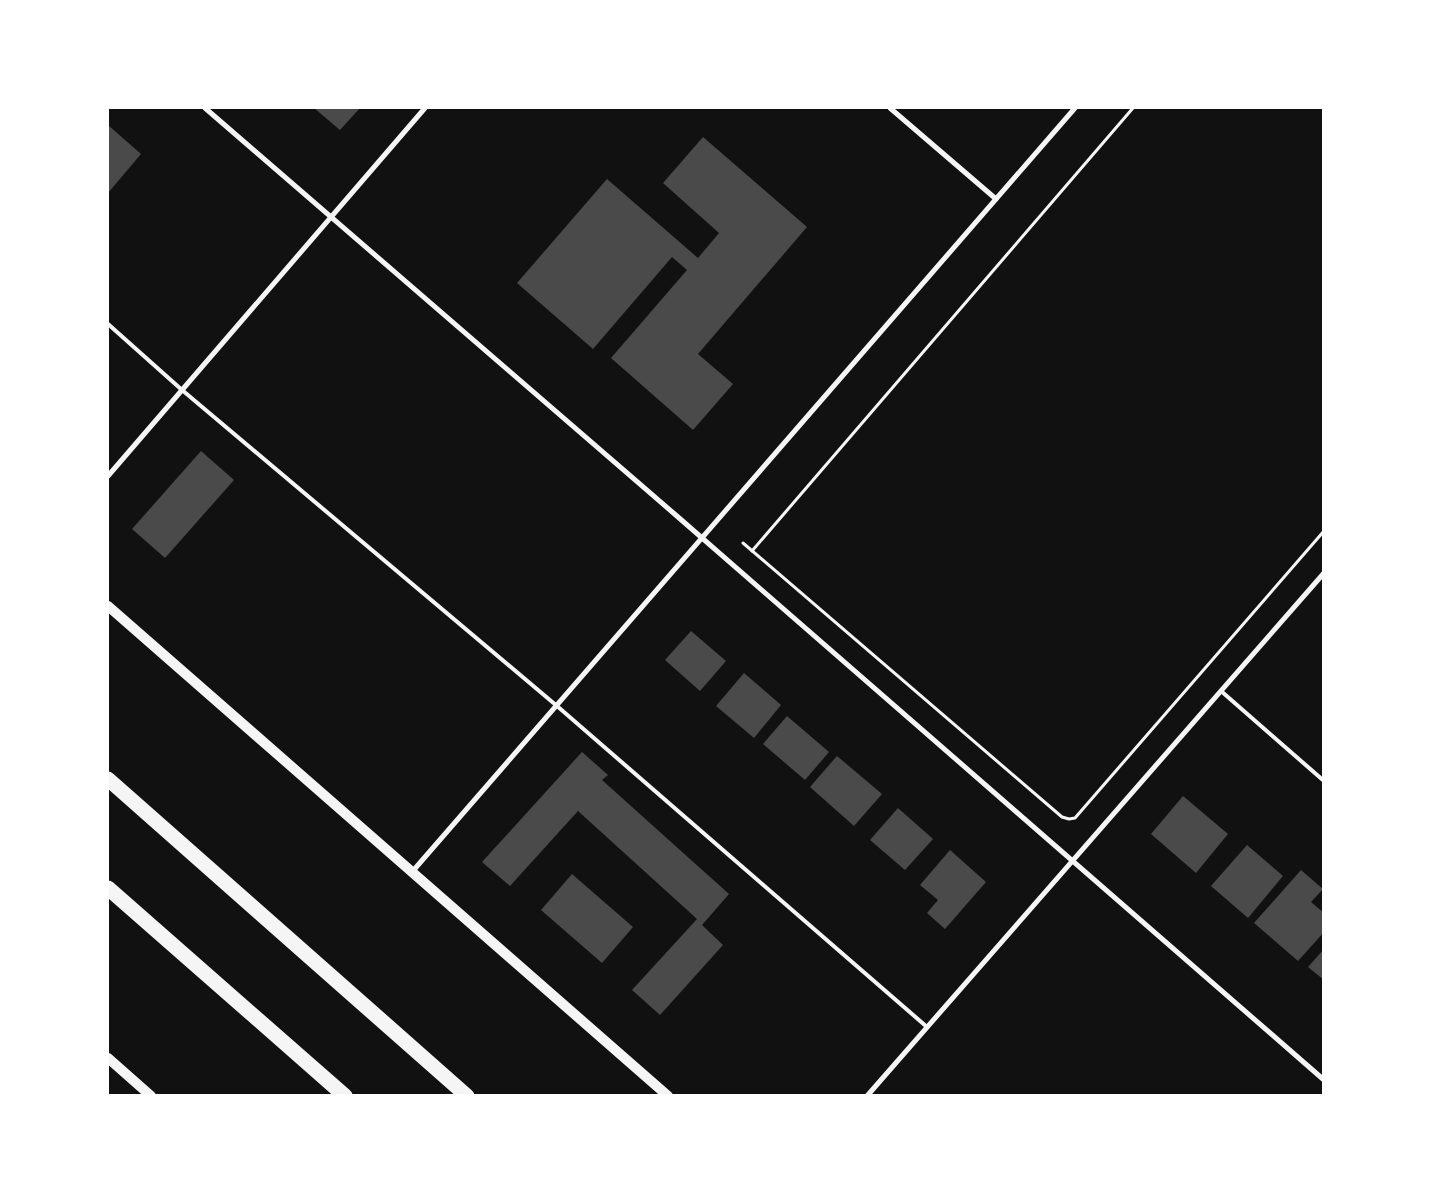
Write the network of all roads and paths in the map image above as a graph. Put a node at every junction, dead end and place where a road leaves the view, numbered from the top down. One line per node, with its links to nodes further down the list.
1 (204, 108): 7 (street)
2 (425, 108): 7 (street)
3 (890, 108): 6 (street)
4 (1075, 108): 6 (street)
5 (1133, 108): 14 (path)
6 (996, 199): 12 (street)
7 (331, 217): 9 (street); 12 (street)
8 (108, 324): 9 (lane)
9 (182, 390): 10 (street); 18 (lane)
10 (108, 476)
11 (1324, 531): 14 (path)
12 (703, 538): 18 (street); 21 (street)
13 (743, 544): 14 (path)
14 (752, 551)
15 (1324, 573): 17 (street)
16 (108, 606): 22 (main road)
17 (1221, 691): 20 (lane); 21 (street)
18 (557, 706): 22 (street); 24 (lane)
19 (108, 779): 29 (highway)
20 (1324, 781)
21 (1072, 862): 24 (street); 26 (street)
22 (412, 873): 30 (main road)
23 (108, 888): 28 (highway)
24 (927, 1027): 31 (street)
25 (108, 1058): 27 (main road)
26 (1324, 1080)
27 (151, 1096)
28 (345, 1096)
29 (467, 1096)
30 (668, 1096)
31 (867, 1096)

